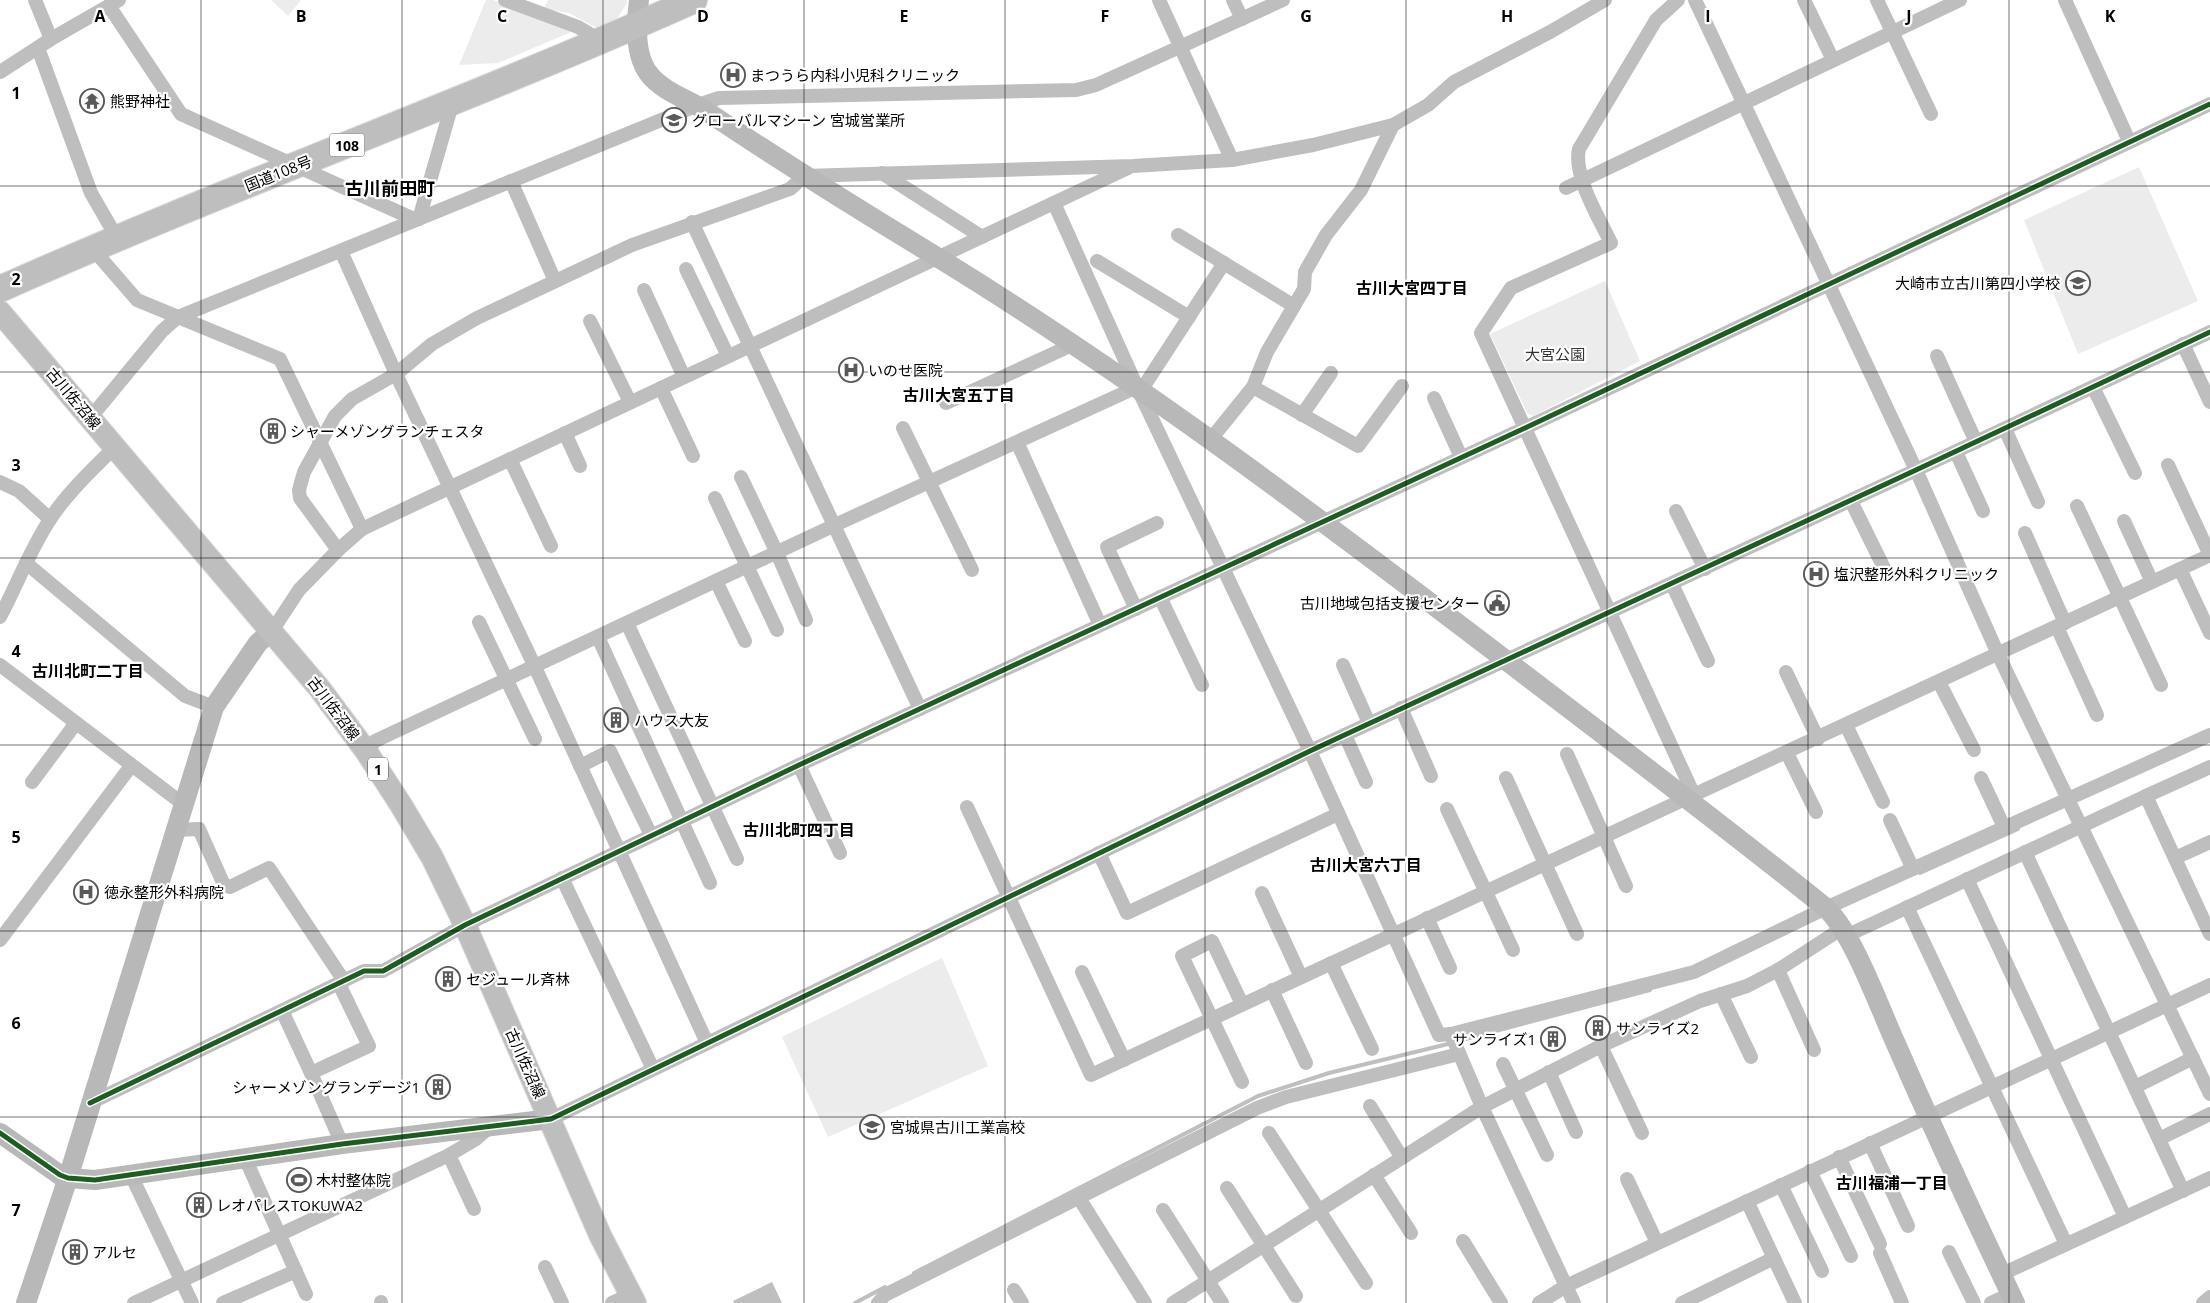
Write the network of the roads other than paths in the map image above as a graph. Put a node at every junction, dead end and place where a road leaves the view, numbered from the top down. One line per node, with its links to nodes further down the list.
1 (35, 0): 19 (street)
2 (505, 0): 20 (street)
3 (639, 0): 17 (street)
4 (694, 0): 17 (highway, 国道108号 / 108)
5 (1159, 0): 21 (street)
6 (1233, 0): 16 (street)
7 (1283, 0): 16 (street)
8 (1605, 0): 30 (street)
9 (1678, 0): 37 (street)
10 (1695, 0): 26 (street)
11 (1804, 0): 23 (street)
12 (1877, 0): 18 (street)
13 (2065, 0): 31 (street)
14 (1954, 1): 18 (street)
15 (114, 3): 19 (street); 33 (street)
16 (1242, 19): 21 (street)
17 (636, 26): 20 (highway, 国道108号 / 108); 28 (street)
18 (1892, 32): 23 (street); 29 (street)
19 (51, 39): 22 (street)
20 (600, 40): 25 (highway, 国道108号 / 108)
21 (1180, 46): 28 (street); 32 (street)
22 (38, 48): 24 (street); 45 (street)
23 (1833, 60): 26 (street)
24 (1, 68)
25 (453, 101): 33 (highway, 国道108号 / 108); 41 (street)
26 (1743, 103): 37 (street); 53 (street)
27 (2210, 104): 31 (street)
28 (698, 105): 36 (street); 38 (street)
29 (1931, 114)
30 (1393, 125): 32 (street); 56 (street)
31 (2128, 142): 53 (street)
32 (1232, 160): 34 (street)
33 (295, 166): 41 (street); 45 (highway, 国道108号 / 108)
34 (1133, 166): 35 (street); 40 (street)
35 (882, 174): 36 (street); 43 (street)
36 (804, 176): 42 (street); 48 (street)
37 (1582, 180): 39 (street); 82 (street)
38 (511, 181): 41 (street); 52 (street)
39 (1566, 188)
40 (1054, 203): 43 (street); 74 (street)
41 (417, 219): 47 (street)
42 (692, 222): 52 (street); 64 (street)
43 (982, 236): 48 (street)
44 (1178, 236): 50 (street)
45 (117, 238): 46 (highway, 国道108号 / 108)
46 (92, 248): 54 (highway, 国道108号 / 108); 59 (street)
47 (341, 251): 59 (street); 68 (street)
48 (938, 257): 63 (street); 64 (street)
49 (1096, 260): 58 (street)
50 (1224, 264): 56 (street); 58 (street)
51 (686, 269): 65 (street)
52 (555, 281): 68 (street)
53 (1828, 284): 82 (street); 96 (street)
54 (0, 289)
55 (644, 290): 69 (street)
56 (1294, 306): 71 (street)
57 (0, 312): 80 (main road, 古川佐沼線 / 1)
58 (1189, 317): 74 (street)
59 (178, 318): 80 (street); 86 (street)
60 (590, 321): 76 (street)
61 (2210, 332): 62 (street)
62 (2183, 344): 72 (street); 77 (street)
63 (1072, 345): 74 (street); 78 (street)
64 (751, 346): 65 (street); 112 (street)
65 (728, 356): 69 (street)
66 (1937, 356): 88 (street)
67 (1331, 373): 79 (street)
68 (396, 374): 86 (street); 101 (street)
69 (684, 377): 73 (street)
70 (1402, 386): 79 (street)
71 (1253, 387): 79 (street); 85 (street)
72 (2093, 387): 83 (street); 97 (street)
73 (661, 388): 76 (street); 91 (street)
74 (1138, 388): 85 (street); 87 (street); 121 (street)
75 (1434, 398): 92 (street)
76 (630, 402): 84 (street)
77 (2210, 402)
78 (946, 403)
79 (1302, 415)
80 (91, 417): 89 (main road, 古川佐沼線 / 1)
81 (903, 428): 100 (street)
82 (1524, 428): 92 (street); 132 (street)
83 (2005, 428): 88 (street); 104 (street)
84 (565, 434): 93 (street); 95 (street)
85 (1211, 439): 110 (street)
86 (320, 441): 113 (street); 116 (street)
87 (1017, 442): 100 (street); 137 (street)
88 (1976, 442): 90 (street)
89 (116, 447): 108 (street); 140 (main road, 古川佐沼線 / 1)
90 (1956, 452): 96 (street); 107 (street)
91 (693, 456)
92 (1461, 457): 110 (street)
93 (510, 459): 101 (street); 115 (street)
94 (2168, 465): 118 (street)
95 (580, 466)
96 (1916, 470): 103 (street); 144 (street)
97 (2135, 474)
98 (741, 477): 117 (street)
99 (0, 482): 108 (street)
100 (930, 482): 112 (street); 124 (street)
101 (450, 488): 113 (street); 148 (street)
102 (715, 498): 120 (street)
103 (1851, 501): 122 (street); 125 (street)
104 (2038, 502)
105 (2077, 506): 130 (street)
106 (1676, 511): 122 (street)
107 (1983, 511)
108 (50, 519): 119 (street)
109 (2124, 521): 127 (street)
110 (1324, 522): 121 (street); 145 (street)
111 (1157, 523): 131 (street)
112 (835, 525): 117 (street); 157 (street)
113 (362, 529): 116 (street)
114 (2025, 533): 138 (street)
115 (552, 546)
116 (338, 550): 140 (street)
117 (777, 553): 120 (street); 134 (street)
118 (2210, 555): 123 (street)
119 (26, 563): 133 (street); 155 (street)
120 (747, 567): 126 (street); 139 (street)
121 (1224, 568): 129 (street); 168 (street)
122 (1705, 569): 128 (street)
123 (2180, 569): 127 (street); 141 (street)
124 (972, 570)
125 (1885, 570)
126 (716, 581): 136 (street); 143 (street)
127 (2152, 582): 130 (street)
128 (1672, 584): 132 (street); 146 (street)
129 (1160, 597): 131 (street); 153 (street)
130 (2120, 597): 138 (street); 154 (street)
131 (1136, 609): 137 (street)
132 (1610, 613): 145 (street); 181 (street)
133 (0, 617)
134 (806, 620)
135 (479, 622): 151 (street)
136 (627, 623): 142 (street); 185 (street)
137 (1100, 625): 157 (street)
138 (2061, 625): 144 (street); 158 (street)
139 (777, 630)
140 (272, 631): 155 (street); 167 (main road, 古川佐沼線 / 1)
141 (2210, 634)
142 (598, 637): 148 (street); 190 (street)
143 (745, 641)
144 (1998, 654): 152 (street); 182 (street)
145 (1505, 660): 156 (street); 181 (street)
146 (1708, 660)
147 (0, 665): 159 (street)
148 (535, 666): 151 (street); 173 (street)
149 (1343, 666): 160 (street)
150 (1786, 672): 165 (street)
151 (506, 680): 164 (street); 167 (street)
152 (1939, 682): 161 (street); 166 (street)
153 (1202, 685)
154 (2161, 685)
155 (214, 707): 184 (street)
156 (1401, 708): 160 (street); 175 (street)
157 (920, 709): 171 (street)
158 (2098, 715)
159 (76, 723): 172 (street); 178 (street)
160 (1369, 723): 162 (street)
161 (1846, 726): 165 (street); 183 (street)
162 (1345, 734): 168 (street); 179 (street)
163 (2210, 735): 182 (street)
164 (534, 739)
165 (1818, 739): 169 (street)
166 (1974, 750)
167 (366, 751): 216 (main road, 古川佐沼線 / 1)
168 (1310, 751): 189 (street); 201 (street)
169 (1787, 753): 181 (street); 188 (street)
170 (1567, 754): 196 (street)
171 (798, 765): 185 (street); 200 (street)
172 (131, 766): 184 (street); 220 (street)
173 (580, 766): 195 (street); 198 (street)
174 (2210, 767): 180 (street)
175 (1431, 776)
176 (1506, 778): 204 (street)
177 (1981, 778): 193 (street)
178 (32, 782)
179 (1366, 782)
180 (2146, 796): 192 (street); 202 (street)
181 (1690, 797): 196 (street); 215 (street)
182 (2067, 799): 192 (street); 193 (street)
183 (1883, 802)
184 (183, 804): 194 (street)
185 (712, 806): 190 (street); 203 (street)
186 (967, 806): 212 (street)
187 (1447, 809): 210 (street)
188 (1816, 812)
189 (1338, 814): 201 (street); 217 (street)
190 (682, 820): 195 (street); 208 (street)
191 (1890, 820): 205 (street)
192 (2080, 826): 199 (street); 232 (street)
193 (2004, 827): 205 (street)
194 (175, 830): 227 (street); 256 (street)
195 (651, 835): 198 (street)
196 (1604, 836): 204 (street); 209 (street)
197 (2210, 842): 202 (street)
198 (618, 851): 206 (street); 237 (street)
199 (2025, 852): 207 (street); 235 (street)
200 (840, 853)
201 (1099, 853): 212 (street)
202 (2174, 858): 219 (street)
203 (737, 860)
204 (1545, 864): 210 (street); 218 (street)
205 (1913, 869): 215 (street)
206 (562, 878): 216 (street); 248 (street)
207 (1966, 880): 213 (street); 244 (street)
208 (710, 883)
209 (1626, 886)
210 (1486, 891): 214 (street); 221 (street)
211 (1262, 893): 226 (street)
212 (1009, 897): 237 (street); 245 (street)
213 (1907, 907): 215 (street); 252 (street)
214 (1427, 918): 217 (street); 223 (street)
215 (1836, 921): 224 (street); 236 (street); 260 (street)
216 (466, 925): 227 (street); 261 (main road, 古川佐沼線 / 1)
217 (1392, 934): 222 (street); 236 (street)
218 (1577, 934)
219 (2210, 934)
220 (0, 940)
221 (1514, 950)
222 (1331, 963): 226 (street); 239 (street)
223 (1450, 968)
224 (1778, 970): 230 (street); 240 (street)
225 (1082, 972): 245 (street)
226 (1301, 977): 229 (street)
227 (341, 982): 250 (street); 256 (street)
228 (2210, 985): 232 (street)
229 (1272, 990): 231 (street); 246 (street)
230 (1721, 994): 238 (street); 242 (street)
231 (1242, 1004): 234 (street); 234 (street)
232 (2167, 1004): 235 (street); 243 (street)
233 (285, 1017): 250 (street)
234 (1212, 1018): 245 (street); 251 (street)
235 (2109, 1032): 244 (street); 253 (street)
236 (1451, 1034): 241 (street)
237 (707, 1043): 248 (street)
238 (1601, 1046): 249 (street); 266 (street)
239 (1372, 1049)
240 (1814, 1050)
241 (1458, 1052): 258 (street); 284 (street)
242 (1751, 1057)
243 (2193, 1058): 253 (street); 255 (street)
244 (2051, 1059): 252 (street); 289 (street)
245 (1124, 1060)
246 (1306, 1063)
247 (1503, 1064): 254 (street)
248 (653, 1069): 261 (street)
249 (1550, 1072): 254 (street); 263 (street)
250 (311, 1073): 269 (street)
251 (1242, 1082)
252 (1991, 1086): 260 (street); 295 (street)
253 (2135, 1087): 267 (street)
254 (1515, 1089): 258 (street); 271 (street)
255 (2210, 1094)
256 (90, 1104): 278 (street)
257 (1370, 1106): 274 (street)
258 (1482, 1107): 274 (street); 307 (street)
259 (2210, 1114): 267 (street)
260 (1928, 1116): 268 (street); 303 (street)
261 (551, 1119): 262 (street); 313 (main road, 古川佐沼線 / 1)
262 (493, 1124): 269 (street); 270 (street)
263 (1576, 1132)
264 (0, 1133): 278 (street)
265 (1269, 1133): 288 (street)
266 (1642, 1133)
267 (2159, 1139): 283 (street)
268 (1870, 1143): 272 (street); 290 (street)
269 (342, 1144): 273 (street)
270 (449, 1155): 286 (street); 292 (street)
271 (1548, 1156)
272 (1839, 1157): 275 (street); 329 (street)
273 (245, 1158): 276 (street); 292 (street)
274 (1402, 1158): 277 (street)
275 (1810, 1171): 281 (street); 298 (street)
276 (131, 1175): 278 (street); 304 (street)
277 (1374, 1175): 288 (street); 291 (street)
278 (68, 1178): 314 (street)
279 (2210, 1178): 283 (street)
280 (1627, 1179): 294 (street)
281 (1781, 1185): 285 (street); 302 (street)
282 (1227, 1188): 296 (street)
283 (2183, 1190): 289 (street)
284 (1079, 1198): 319 (street); 321 (street)
285 (1747, 1201): 294 (street); 299 (street)
286 (474, 1209)
287 (1163, 1210): 305 (street)
288 (1319, 1210): 296 (street); 306 (street)
289 (2125, 1217): 295 (street)
290 (1908, 1226)
291 (1411, 1233)
292 (279, 1235): 301 (street); 304 (street)
293 (1463, 1241): 324 (street)
294 (1657, 1243): 307 (street)
295 (2066, 1244): 303 (street)
296 (1264, 1245): 305 (street); 310 (street)
297 (1949, 1252): 330 (street)
298 (1851, 1256)
299 (1774, 1258): 327 (street); 328 (street)
300 (545, 1267): 318 (street)
301 (296, 1270): 309 (street); 317 (street)
302 (1822, 1271)
303 (2002, 1274): 312 (street)
304 (181, 1281): 315 (street); 316 (street)
305 (1208, 1281): 322 (street); 323 (street)
306 (1366, 1284)
307 (1566, 1286): 325 (street); 326 (street)
308 (1014, 1290): 320 (street)
309 (306, 1294)
310 (1296, 1296)
311 (2210, 1297): 332 (street)
312 (2013, 1298): 331 (street)
313 (626, 1300)
314 (26, 1303)
315 (134, 1303)
316 (192, 1303)
317 (223, 1303)
318 (562, 1303)
319 (878, 1303)
320 (1022, 1303)
321 (1145, 1303)
322 (1173, 1303)
323 (1222, 1303)
324 (1501, 1303)
325 (1539, 1303)
326 (1574, 1303)
327 (1682, 1303)
328 (1795, 1303)
329 (1902, 1303)
330 (1974, 1303)
331 (1991, 1303)
332 (2203, 1303)

